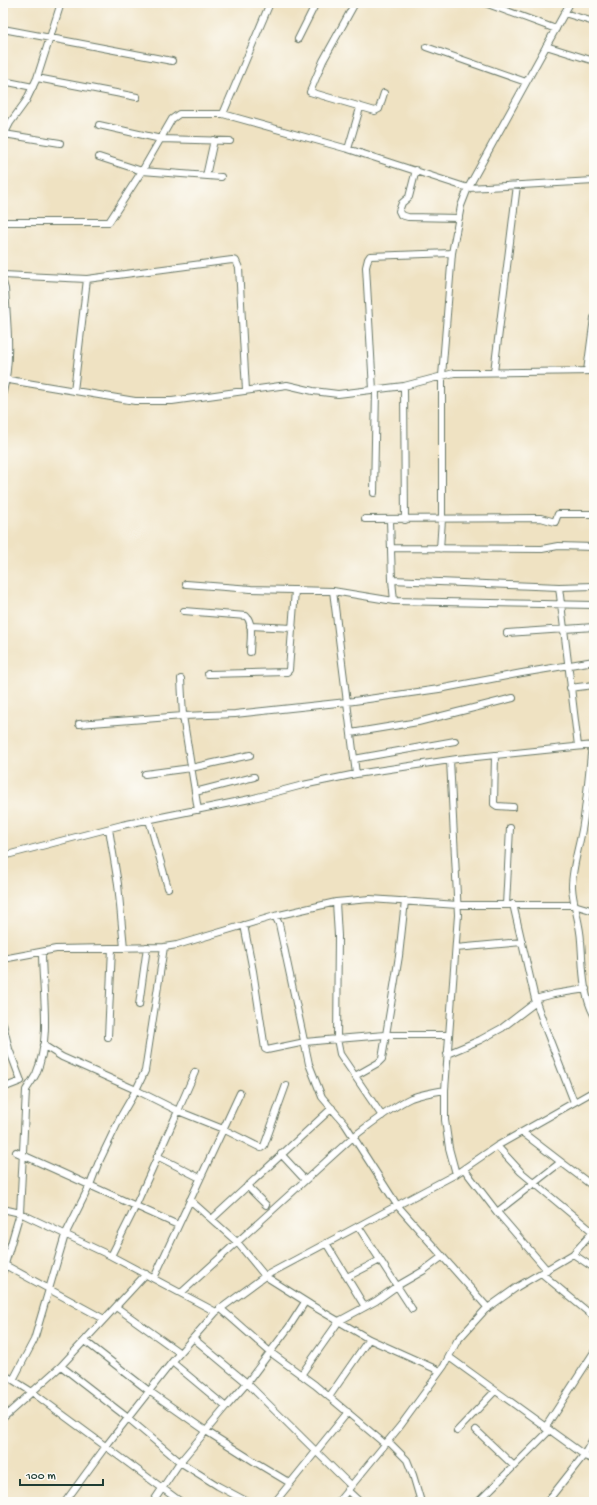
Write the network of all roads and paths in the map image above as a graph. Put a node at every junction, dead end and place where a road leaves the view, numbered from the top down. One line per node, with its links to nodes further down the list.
1 (61, 3): 11 (street)
2 (270, 3): 24 (street)
3 (316, 3): 12 (street)
4 (355, 3): 23 (street)
5 (485, 3): 10 (street)
6 (570, 3): 7 (street)
7 (564, 13): 8 (street); 10 (street)
8 (594, 22)
9 (3, 29): 11 (street)
10 (556, 29): 13 (street)
11 (50, 39): 15 (street); 17 (street)
12 (298, 39)
13 (546, 46): 16 (street); 19 (street)
14 (426, 47): 19 (street)
15 (172, 61)
16 (594, 61)
17 (37, 78): 20 (street); 22 (street)
18 (3, 82): 20 (street)
19 (526, 82): 39 (street)
20 (33, 87): 26 (street)
21 (384, 93): 23 (street)
22 (137, 97)
23 (360, 108): 31 (street)
24 (223, 114): 27 (street); 31 (street)
25 (99, 125): 27 (street)
26 (3, 135): 30 (street)
27 (161, 139): 28 (street); 34 (street)
28 (214, 140): 29 (street); 35 (street)
29 (230, 141)
30 (60, 142)
31 (348, 149): 33 (street)
32 (99, 158): 34 (street)
33 (416, 170): 39 (street); 40 (street)
34 (142, 171): 35 (street); 41 (street)
35 (206, 176): 36 (street)
36 (221, 177)
37 (594, 181): 38 (street)
38 (517, 185): 39 (street); 48 (street)
39 (468, 188): 40 (street)
40 (459, 218): 42 (street)
41 (3, 222)
42 (452, 254): 49 (street); 53 (street)
43 (3, 275): 44 (street)
44 (87, 279): 52 (street); 54 (street)
45 (3, 282): 50 (street)
46 (594, 318): 47 (street)
47 (591, 371): 48 (street)
48 (494, 372): 49 (street)
49 (442, 376): 51 (street); 59 (street)
50 (5, 379): 54 (street); 55 (street)
51 (404, 386): 53 (street); 61 (street)
52 (246, 390): 53 (street); 54 (street)
53 (375, 390): 56 (street)
54 (74, 391)
55 (3, 392)
56 (374, 493)
57 (594, 514): 59 (street)
58 (365, 519): 60 (street)
59 (442, 519): 61 (street); 64 (street)
60 (390, 520): 61 (street); 63 (street)
61 (405, 520)
62 (594, 547): 64 (street)
63 (391, 548): 64 (street); 65 (street)
64 (440, 549)
65 (392, 580): 68 (street); 71 (street)
66 (186, 584): 69 (street)
67 (594, 586): 68 (street)
68 (559, 587): 72 (street)
69 (295, 590): 70 (street); 77 (street)
70 (333, 591): 71 (street); 88 (street)
71 (394, 601): 72 (street)
72 (561, 605): 73 (street); 78 (street)
73 (594, 605)
74 (184, 611): 75 (street)
75 (250, 626): 77 (street); 80 (street)
76 (594, 627): 78 (street)
77 (293, 628): 83 (street)
78 (564, 629): 79 (street); 82 (street)
79 (507, 633)
80 (250, 652)
81 (594, 661): 82 (street)
82 (568, 665): 86 (street); 88 (street)
83 (208, 674)
84 (181, 679): 89 (street)
85 (594, 685): 86 (street)
86 (570, 688): 94 (street)
87 (512, 698): 91 (street)
88 (347, 702): 89 (street); 91 (street)
89 (183, 716): 90 (street); 99 (street)
90 (79, 724)
91 (351, 734): 97 (street)
92 (455, 740): 97 (street)
93 (593, 745): 94 (street); 115 (street)
94 (578, 746): 96 (street)
95 (250, 755): 99 (street)
96 (495, 755): 98 (street); 104 (street)
97 (354, 759): 101 (street)
98 (450, 760): 101 (street); 114 (street)
99 (191, 768): 100 (street); 103 (street)
100 (145, 774)
101 (356, 774): 105 (street)
102 (254, 777): 103 (street)
103 (195, 792): 105 (street)
104 (512, 807)
105 (198, 810): 106 (street)
106 (149, 820): 108 (street); 110 (street)
107 (510, 828): 113 (street)
108 (109, 829): 109 (street); 123 (street)
109 (3, 856)
110 (168, 888)
111 (405, 901): 112 (street); 114 (street); 132 (street)
112 (336, 902): 117 (street); 135 (street)
113 (510, 904): 114 (street); 115 (street); 119 (street)
114 (458, 905): 124 (street)
115 (574, 905): 116 (street); 127 (street)
116 (594, 910)
117 (275, 916): 118 (street); 136 (street)
118 (244, 925): 121 (street); 136 (street)
119 (522, 942): 124 (street); 128 (street)
120 (147, 947): 121 (street); 123 (street); 129 (street)
121 (164, 947): 143 (street)
122 (112, 948): 123 (street); 125 (street); 134 (street)
123 (124, 948)
124 (456, 948): 133 (street)
125 (42, 952): 126 (street); 137 (street)
126 (3, 959)
127 (586, 989): 128 (street); 130 (street)
128 (536, 1001): 138 (street); 147 (street)
129 (138, 1005)
130 (594, 1015)
131 (3, 1024): 142 (street)
132 (385, 1035): 133 (street); 135 (street); 140 (street)
133 (449, 1036): 138 (street)
134 (108, 1037)
135 (337, 1039): 136 (street); 140 (street)
136 (305, 1042): 148 (street)
137 (43, 1046): 143 (street); 155 (street)
138 (447, 1054): 144 (street)
139 (195, 1072): 149 (street)
140 (355, 1076): 150 (street)
141 (286, 1086): 151 (street)
142 (3, 1088)
143 (136, 1090): 149 (street); 164 (street)
144 (445, 1090): 150 (street); 160 (street)
145 (594, 1091): 147 (street)
146 (240, 1093): 151 (street)
147 (574, 1102): 152 (street)
148 (332, 1108): 153 (street); 156 (street)
149 (178, 1111): 151 (street); 157 (street)
150 (382, 1116): 153 (street)
151 (223, 1129): 161 (street)
152 (522, 1132): 154 (street); 158 (street)
153 (353, 1137): 162 (street); 169 (street)
154 (497, 1146): 159 (street); 163 (street)
155 (19, 1153): 164 (street); 173 (street)
156 (281, 1154): 162 (street); 165 (street)
157 (157, 1156): 161 (street); 170 (street)
158 (561, 1162): 163 (street); 166 (street)
159 (464, 1168): 160 (street); 172 (street)
160 (456, 1174): 169 (street)
161 (200, 1178): 167 (street)
162 (305, 1180): 179 (street)
163 (534, 1183): 172 (street); 177 (street)
164 (90, 1185): 170 (street); 178 (street)
165 (247, 1186): 168 (street); 174 (street)
166 (594, 1187)
167 (190, 1200): 174 (street); 175 (street)
168 (266, 1205)
169 (397, 1205): 176 (street); 183 (street)
170 (135, 1206): 175 (street); 182 (street)
171 (3, 1209): 173 (street)
172 (497, 1212): 187 (street)
173 (20, 1213): 178 (street); 185 (street)
174 (212, 1219): 179 (street)
175 (178, 1226): 192 (street)
176 (358, 1226): 180 (street); 184 (street)
177 (594, 1231): 181 (street)
178 (65, 1235): 182 (street); 194 (street)
179 (237, 1242): 190 (street); 195 (street)
180 (326, 1243): 190 (street); 191 (street)
181 (573, 1254): 186 (street); 187 (street)
182 (111, 1256): 189 (street)
183 (442, 1256): 193 (street); 199 (street)
184 (380, 1260): 191 (street); 193 (street)
185 (4, 1268): 194 (street)
186 (594, 1268)
187 (547, 1270): 188 (street)
188 (541, 1273): 199 (street); 202 (street)
189 (146, 1274): 192 (street); 197 (street)
190 (265, 1276): 196 (street); 201 (street)
191 (347, 1277): 198 (street)
192 (154, 1278): 195 (street)
193 (397, 1286): 198 (street); 200 (street)
194 (49, 1289): 203 (street); 217 (street)
195 (181, 1293): 201 (street)
196 (305, 1302): 204 (street); 208 (street)
197 (116, 1307): 203 (street); 210 (street)
198 (365, 1307): 204 (street)
199 (488, 1308): 211 (street)
200 (412, 1309)
201 (218, 1310): 205 (street); 208 (street)
202 (594, 1317)
203 (104, 1319): 207 (street)
204 (339, 1322): 206 (street); 216 (street)
205 (193, 1338): 210 (street); 218 (street)
206 (369, 1339): 214 (street); 222 (street)
207 (85, 1341): 213 (street); 219 (street)
208 (270, 1352): 216 (street); 218 (street)
209 (594, 1352): 227 (street)
210 (180, 1353): 212 (street)
211 (448, 1357): 214 (street); 220 (street)
212 (172, 1362): 219 (street); 223 (street)
213 (61, 1366): 221 (street); 226 (street)
214 (440, 1371): 232 (street)
215 (3, 1374): 217 (street)
216 (301, 1375): 222 (street)
217 (13, 1380): 221 (street)
218 (247, 1383): 223 (street); 234 (street)
219 (149, 1391): 226 (street); 229 (street)
220 (495, 1391): 227 (street); 230 (street)
221 (32, 1392): 225 (street); 233 (street)
222 (329, 1397): 224 (street)
223 (226, 1407): 229 (street)
224 (348, 1412): 232 (street); 234 (street)
225 (3, 1418)
226 (128, 1418): 233 (street); 237 (street)
227 (547, 1429): 235 (street); 238 (street)
228 (476, 1430): 238 (street)
229 (206, 1431): 237 (street); 239 (street)
230 (457, 1431)
231 (594, 1437): 235 (street)
232 (386, 1442): 241 (street); 249 (street)
233 (106, 1446): 240 (street); 242 (street)
234 (316, 1451): 239 (street); 241 (street)
235 (584, 1455): 236 (street); 251 (street)
236 (594, 1460)
237 (180, 1462): 240 (street); 245 (street)
238 (514, 1466): 250 (street)
239 (290, 1482): 246 (street)
240 (163, 1488): 243 (street); 244 (street)
241 (349, 1488): 247 (street); 248 (street)
242 (65, 1502)
243 (153, 1502)
244 (181, 1502)
245 (248, 1502)
246 (275, 1502)
247 (338, 1502)
248 (360, 1502)
249 (421, 1502)
250 (478, 1502)
251 (547, 1502)

